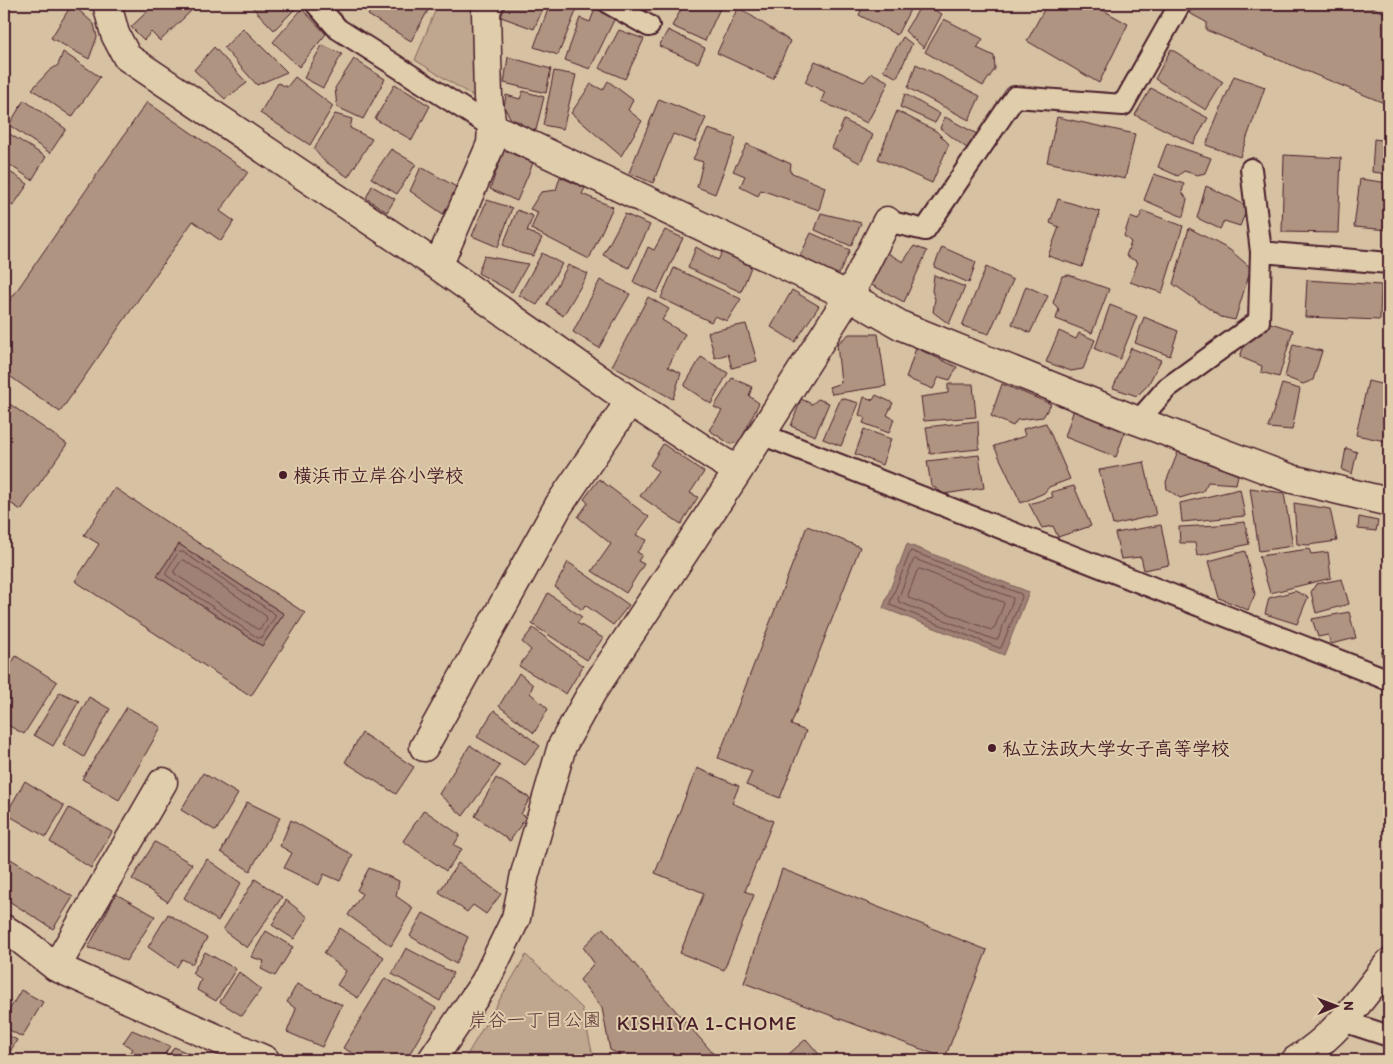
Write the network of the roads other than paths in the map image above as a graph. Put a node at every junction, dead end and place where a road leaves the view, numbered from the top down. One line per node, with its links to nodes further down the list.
1 (106, 4): 12 (street)
2 (316, 4): 7 (lane)
3 (489, 4): 7 (street)
4 (610, 4): 6 (lane)
5 (1180, 4): 9 (lane)
6 (649, 26)
7 (492, 127): 12 (street); 13 (street)
8 (1251, 169): 10 (lane)
9 (887, 221): 13 (street)
10 (1261, 252): 11 (lane); 15 (lane)
11 (1389, 263)
12 (438, 266): 14 (street)
13 (849, 296): 15 (street); 16 (street)
14 (630, 401): 17 (street); 20 (street)
15 (1138, 421): 18 (street)
16 (761, 434): 17 (street); 19 (lane)
17 (738, 471): 29 (street)
18 (1389, 502)
19 (1389, 680)
20 (424, 747)
21 (163, 782): 24 (street)
22 (4, 929): 24 (street)
23 (1389, 962): 25 (street)
24 (56, 967): 28 (street)
25 (1343, 1021): 26 (lane); 27 (street)
26 (1389, 1036)
27 (1308, 1058)
28 (265, 1060)
29 (432, 1060)

